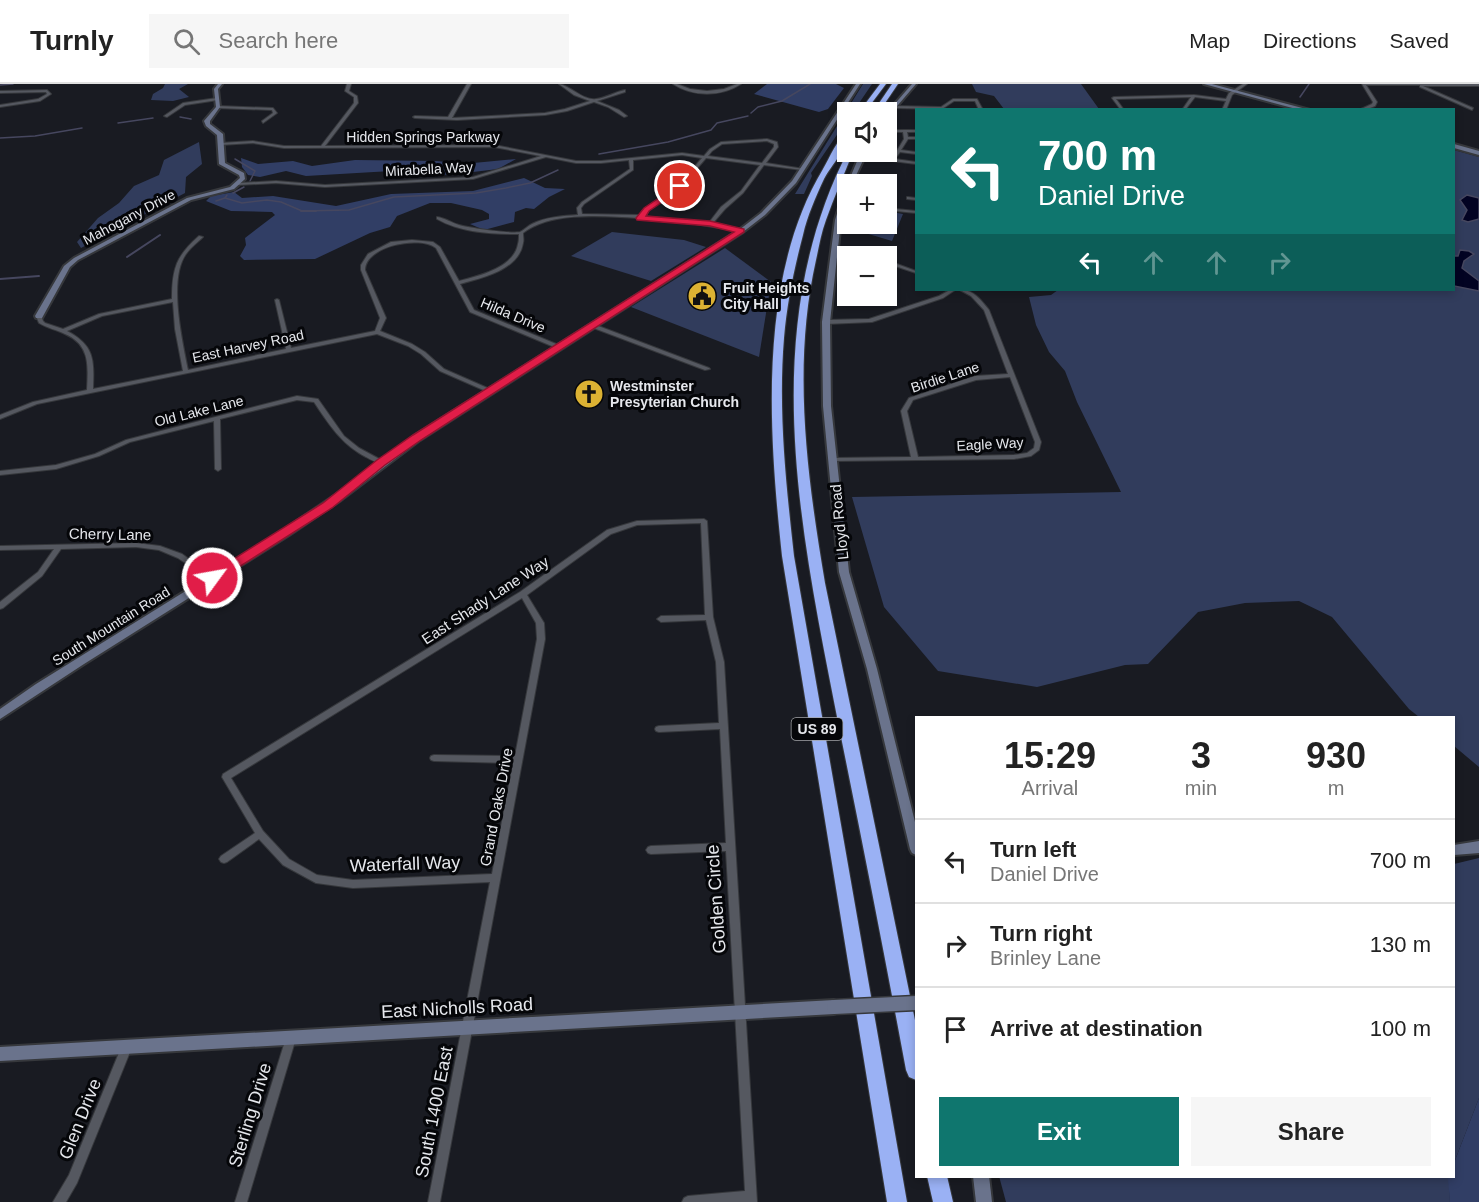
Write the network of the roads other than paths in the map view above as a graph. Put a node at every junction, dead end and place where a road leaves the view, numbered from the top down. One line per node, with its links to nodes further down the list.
1 (220, 84): 22 (street)
2 (349, 84): 54 (street)
3 (469, 84): 45 (street)
4 (561, 84): 23 (street)
5 (675, 84): 6 (street)
6 (739, 84)
7 (858, 84): 67 (street, South Mountain Road)
8 (878, 84): 25 (highway)
9 (883, 84): 26 (highway)
10 (896, 84): 27 (highway)
11 (900, 84): 28 (highway)
12 (914, 84): 29 (street)
13 (1206, 84): 19 (street)
14 (1245, 84): 19 (street)
15 (1364, 84): 17 (street); 40 (street)
16 (1479, 85): 17 (street)
17 (1420, 86): 41 (street)
18 (624, 91): 23 (street)
19 (1233, 91): 24 (street); 39 (street)
20 (0, 92): 30 (street)
21 (1194, 96): 24 (street); 36 (street); 37 (street)
22 (217, 99): 31 (street); 42 (street)
23 (597, 100): 43 (street); 45 (street)
24 (1226, 100): 38 (street)
25 (868, 102)
26 (870, 102)
27 (883, 102)
28 (884, 102)
29 (897, 104)
30 (0, 106)
31 (218, 107): 46 (street); 52 (street)
32 (897, 107): 33 (street)
33 (918, 108)
34 (944, 108): 35 (street)
35 (980, 108)
36 (1122, 108)
37 (1185, 108)
38 (1224, 108)
39 (1300, 108)
40 (1366, 108)
41 (1472, 109)
42 (166, 116)
43 (625, 116)
44 (415, 117): 45 (street)
45 (449, 119)
46 (263, 122)
47 (897, 131): 48 (street)
48 (905, 131): 49 (street); 50 (street)
49 (915, 131)
50 (907, 138): 51 (street); 56 (street)
51 (915, 138)
52 (220, 144): 54 (street, Hidden Springs Parkway); 68 (street)
53 (1455, 146): 58 (street)
54 (322, 147): 60 (street, Hidden Springs Parkway)
55 (837, 149): 147 (highway, US 89)
56 (899, 151): 57 (street); 59 (street)
57 (915, 153)
58 (1479, 153)
59 (897, 154)
60 (547, 156): 62 (street, Hidden Springs Parkway); 68 (street, Mirabella Way)
61 (706, 156): 62 (street, Hidden Springs Parkway); 66 (street, Hidden Springs Parkway); 66 (street); 75 (street)
62 (631, 159): 73 (street)
63 (897, 161): 65 (street)
64 (846, 162): 139 (highway, US 89)
65 (915, 163)
66 (764, 164): 67 (street, Hidden Springs Parkway); 76 (street)
67 (802, 169): 77 (street, South Mountain Road)
68 (239, 184): 90 (street, Mahogany Drive)
69 (908, 198): 70 (street)
70 (915, 199)
71 (897, 210): 72 (street)
72 (915, 212)
73 (580, 216): 75 (street); 78 (street)
74 (439, 218): 78 (street)
75 (640, 218): 76 (street)
76 (710, 224): 77 (street)
77 (741, 231): 92 (street, South Mountain Road)
78 (521, 233): 85 (street)
79 (838, 234): 81 (street, Lloyd Road)
80 (201, 237): 88 (street)
81 (834, 253): 82 (street); 91 (street, Lloyd Road)
82 (837, 253)
83 (897, 265): 84 (street)
84 (915, 272)
85 (457, 283): 94 (street, Hilda Drive); 95 (street, Hilda Drive)
86 (951, 291): 91 (street)
87 (965, 291): 99 (street, Eagle Way)
88 (176, 300): 93 (street); 98 (street)
89 (277, 300): 96 (street)
90 (39, 316): 93 (street, Mahogany Drive)
91 (826, 322): 106 (street, Lloyd Road)
92 (593, 326): 95 (street, South Mountain Road); 97 (street)
93 (62, 331): 101 (street, Mahogany Drive)
94 (376, 332): 96 (street, East Harvey Road); 100 (street)
95 (559, 347): 100 (street, South Mountain Road)
96 (289, 350): 98 (street, East Harvey Road)
97 (707, 369)
98 (186, 371): 101 (street, East Harvey Road)
99 (1012, 375): 105 (street, Birdie Lane); 105 (street, Eagle Way)
100 (490, 391): 107 (street, South Mountain Road)
101 (90, 392): 102 (street, East Harvey Road)
102 (0, 417)
103 (217, 419): 104 (street, Old Lake Lane); 107 (street, Old Lake Lane); 109 (street)
104 (97, 455): 108 (street); 110 (street, Old Lake Lane)
105 (915, 459): 106 (street, Eagle Way)
106 (833, 460): 126 (street, Lloyd Road)
107 (381, 462): 113 (street, South Mountain Road)
108 (98, 466)
109 (218, 469)
110 (0, 473)
111 (59, 547): 112 (street, Cherry Lane); 113 (street, Cherry Lane); 116 (street)
112 (0, 548)
113 (212, 578): 119 (street, South Mountain Road)
114 (523, 594): 115 (street, East Shady Lane Way); 123 (street, Grand Oaks Drive); 124 (street, East Shady Lane Way)
115 (708, 596): 117 (street, Golden Circle)
116 (0, 606)
117 (709, 617): 118 (street); 120 (street, Golden Circle)
118 (661, 619)
119 (0, 715)
120 (723, 726): 121 (street); 127 (street, Golden Circle)
121 (659, 729)
122 (434, 758): 123 (street)
123 (518, 760): 132 (street, Grand Oaks Drive)
124 (226, 777): 125 (street, Waterfall Way)
125 (260, 834): 131 (street); 132 (street, Waterfall Way)
126 (915, 845)
127 (729, 847): 129 (street); 134 (street, Golden Circle)
128 (1479, 847): 130 (street)
129 (651, 850)
130 (1455, 850)
131 (224, 859)
132 (496, 878): 135 (street, Grand Oaks Drive)
133 (915, 1003): 134 (street, East Nicholls Road, bridge)
134 (740, 1012): 135 (street, East Nicholls Road); 142 (street, Golden Circle)
135 (468, 1027): 136 (street, East Nicholls Road); 145 (street, South 1400 East)
136 (291, 1038): 137 (street, East Nicholls Road); 144 (street, Sterling Drive)
137 (127, 1047): 138 (street, East Nicholls Road); 143 (street, Glen Drive)
138 (0, 1054)
139 (915, 1065)
140 (938, 1178): 148 (highway)
141 (981, 1178): 149 (street)
142 (750, 1199): 146 (street)
143 (59, 1202)
144 (241, 1202)
145 (434, 1202)
146 (688, 1202)
147 (897, 1202)
148 (943, 1202)
149 (984, 1202)

